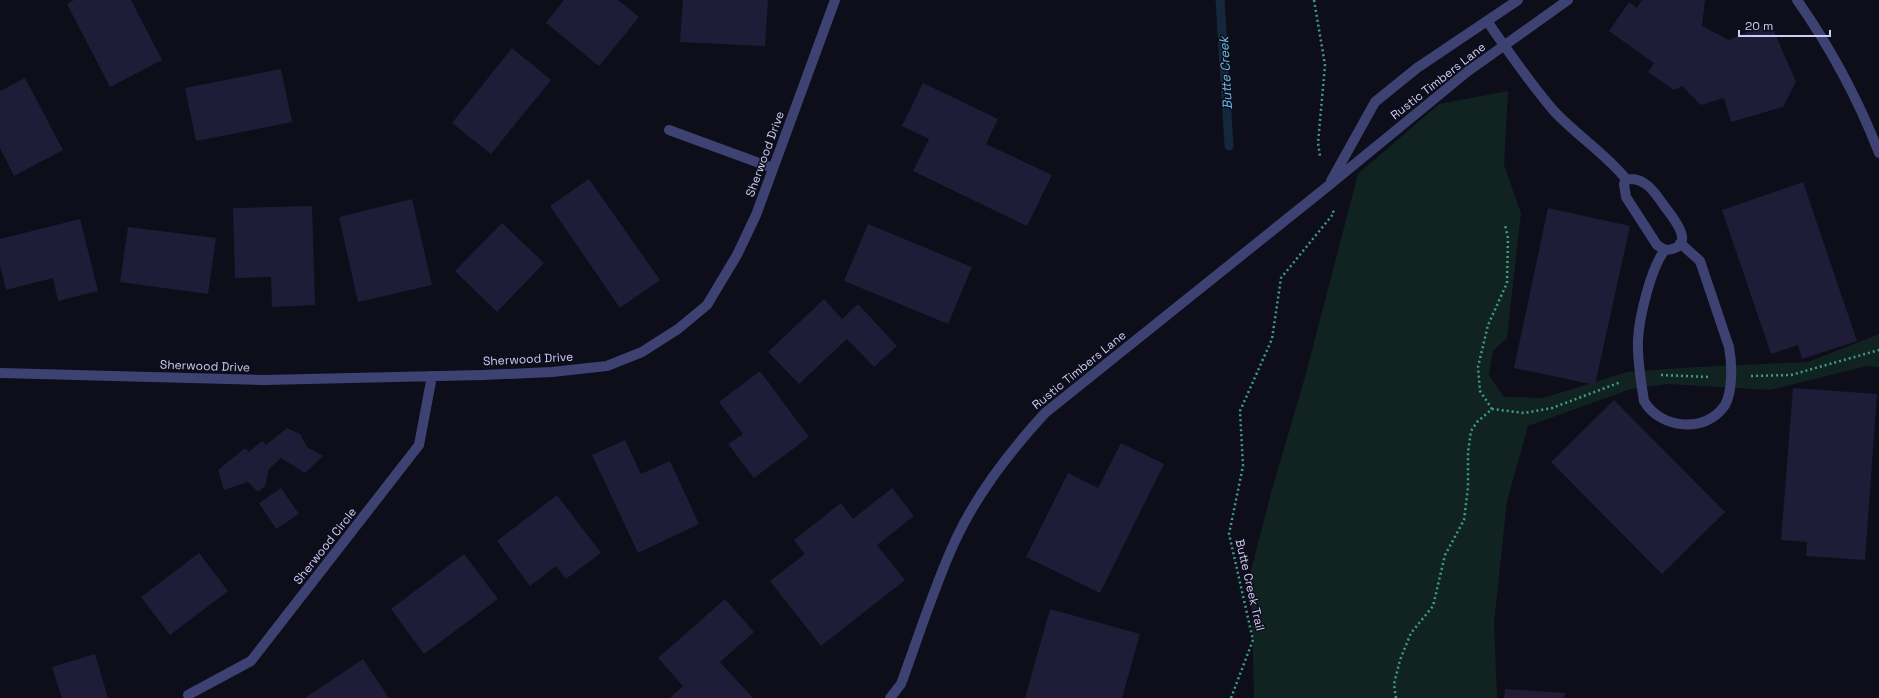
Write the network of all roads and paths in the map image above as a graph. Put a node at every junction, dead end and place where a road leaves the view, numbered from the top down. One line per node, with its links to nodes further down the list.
1 (835, 0): 10 (street, Sherwood Drive)
2 (1314, 0): 12 (path, Butte Creek Trail)
3 (1518, 0): 6 (street, Rustic Timbers Lane)
4 (1568, 0): 7 (street, Rustic Timbers Lane)
5 (1797, 0): 9 (street)
6 (1487, 21): 7 (street); 12 (street, Rustic Timbers Lane)
7 (1504, 46): 11 (street); 12 (street, Rustic Timbers Lane)
8 (669, 130): 10 (street)
9 (1879, 152)
10 (773, 168): 18 (street, Sherwood Drive)
11 (1626, 179): 14 (street); 15 (street)
12 (1326, 188): 23 (street, Rustic Timbers Lane); 24 (path, Butte Creek Trail)
13 (1505, 225): 21 (path)
14 (1680, 243): 15 (street); 19 (street)
15 (1665, 250): 20 (street)
16 (1879, 350): 19 (path)
17 (0, 373): 18 (street, Sherwood Drive)
18 (432, 376): 22 (street, Sherwood Circle)
19 (1731, 376): 20 (path); 20 (street)
20 (1641, 377): 21 (path)
21 (1492, 409): 25 (path)
22 (188, 695)
23 (890, 698)
24 (1232, 698)
25 (1396, 698)

